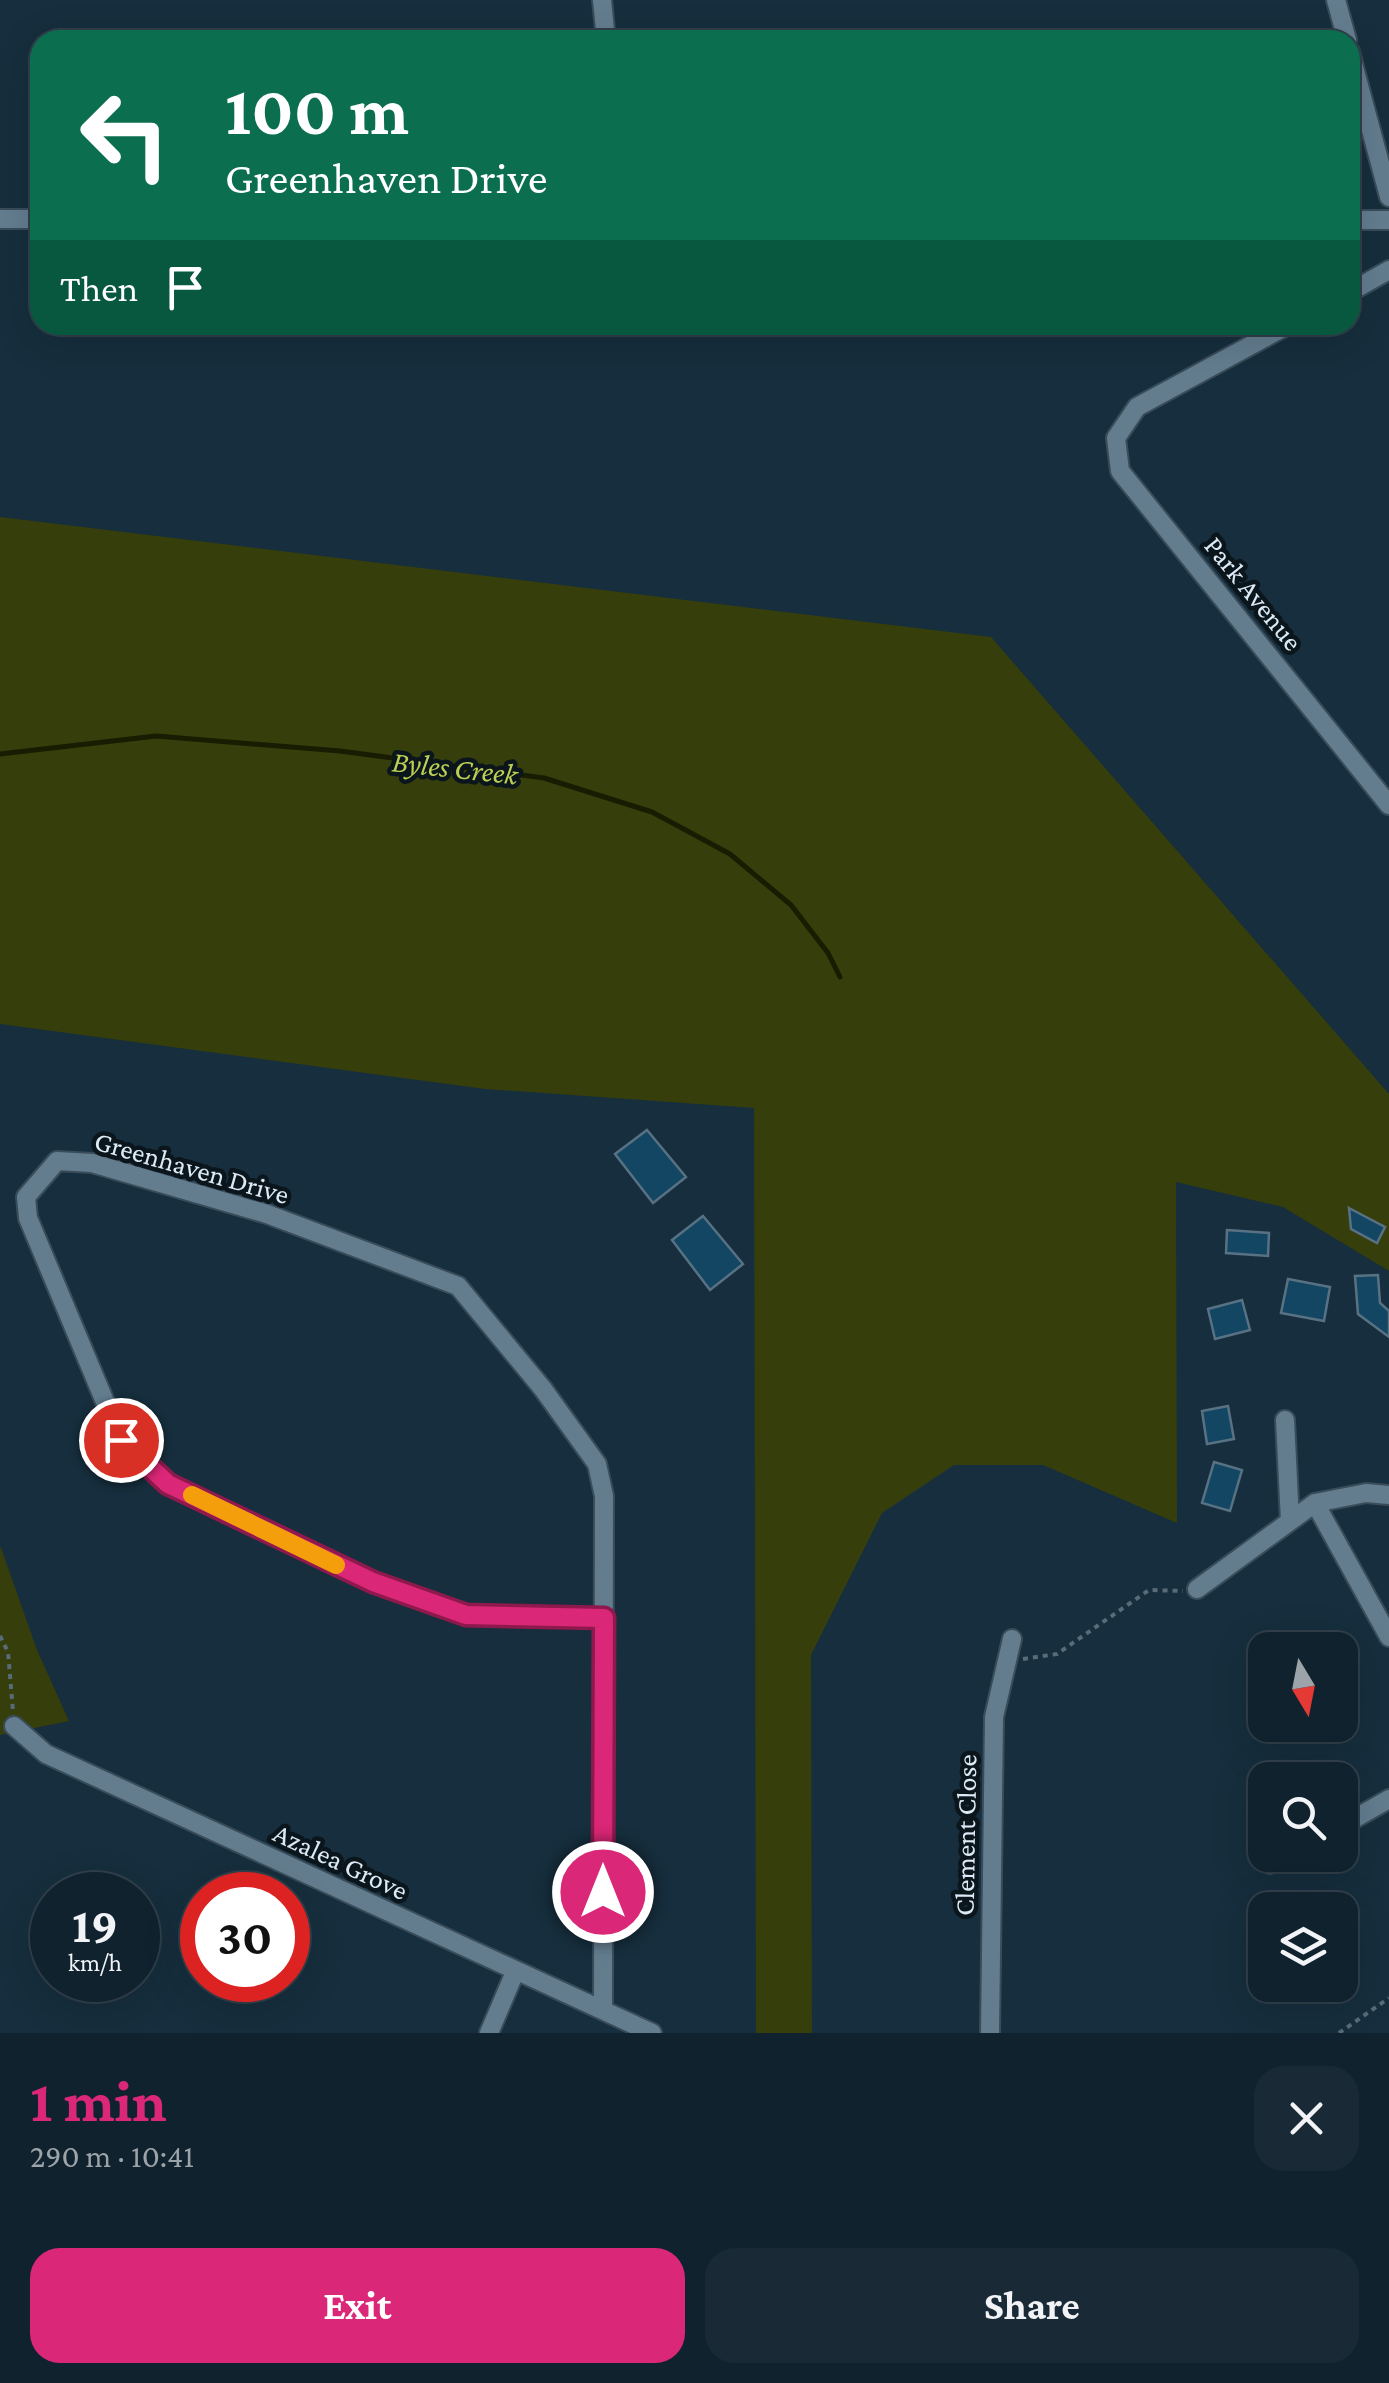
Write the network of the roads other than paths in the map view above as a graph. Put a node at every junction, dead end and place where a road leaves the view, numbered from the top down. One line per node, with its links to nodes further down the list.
1 (602, 0): 3 (street)
2 (1336, 0): 4 (street)
3 (605, 30)
4 (1344, 30)
5 (1360, 89): 6 (street)
6 (1389, 197)
7 (0, 218): 8 (street)
8 (30, 219)
9 (1360, 220): 10 (street)
10 (1389, 220)
11 (1389, 270): 12 (street)
12 (1360, 286)
13 (1269, 335): 14 (street, Park Avenue)
14 (1389, 805)
15 (1285, 1420): 18 (street)
16 (1389, 1496): 17 (street)
17 (1315, 1503): 18 (street); 21 (street)
18 (1290, 1521): 19 (street)
19 (1197, 1589)
20 (604, 1618): 20 (street, Greenhaven Drive); 27 (street, Greenhaven Drive)
21 (1389, 1637)
22 (1012, 1639): 30 (street, Clement Close)
23 (14, 1726): 26 (street, Azalea Grove)
24 (1389, 1799): 25 (street)
25 (1358, 1817)
26 (514, 1972): 27 (street, Azalea Grove); 28 (street)
27 (603, 2010): 29 (street, Azalea Grove)
28 (489, 2033)
29 (652, 2033)
30 (990, 2033)

